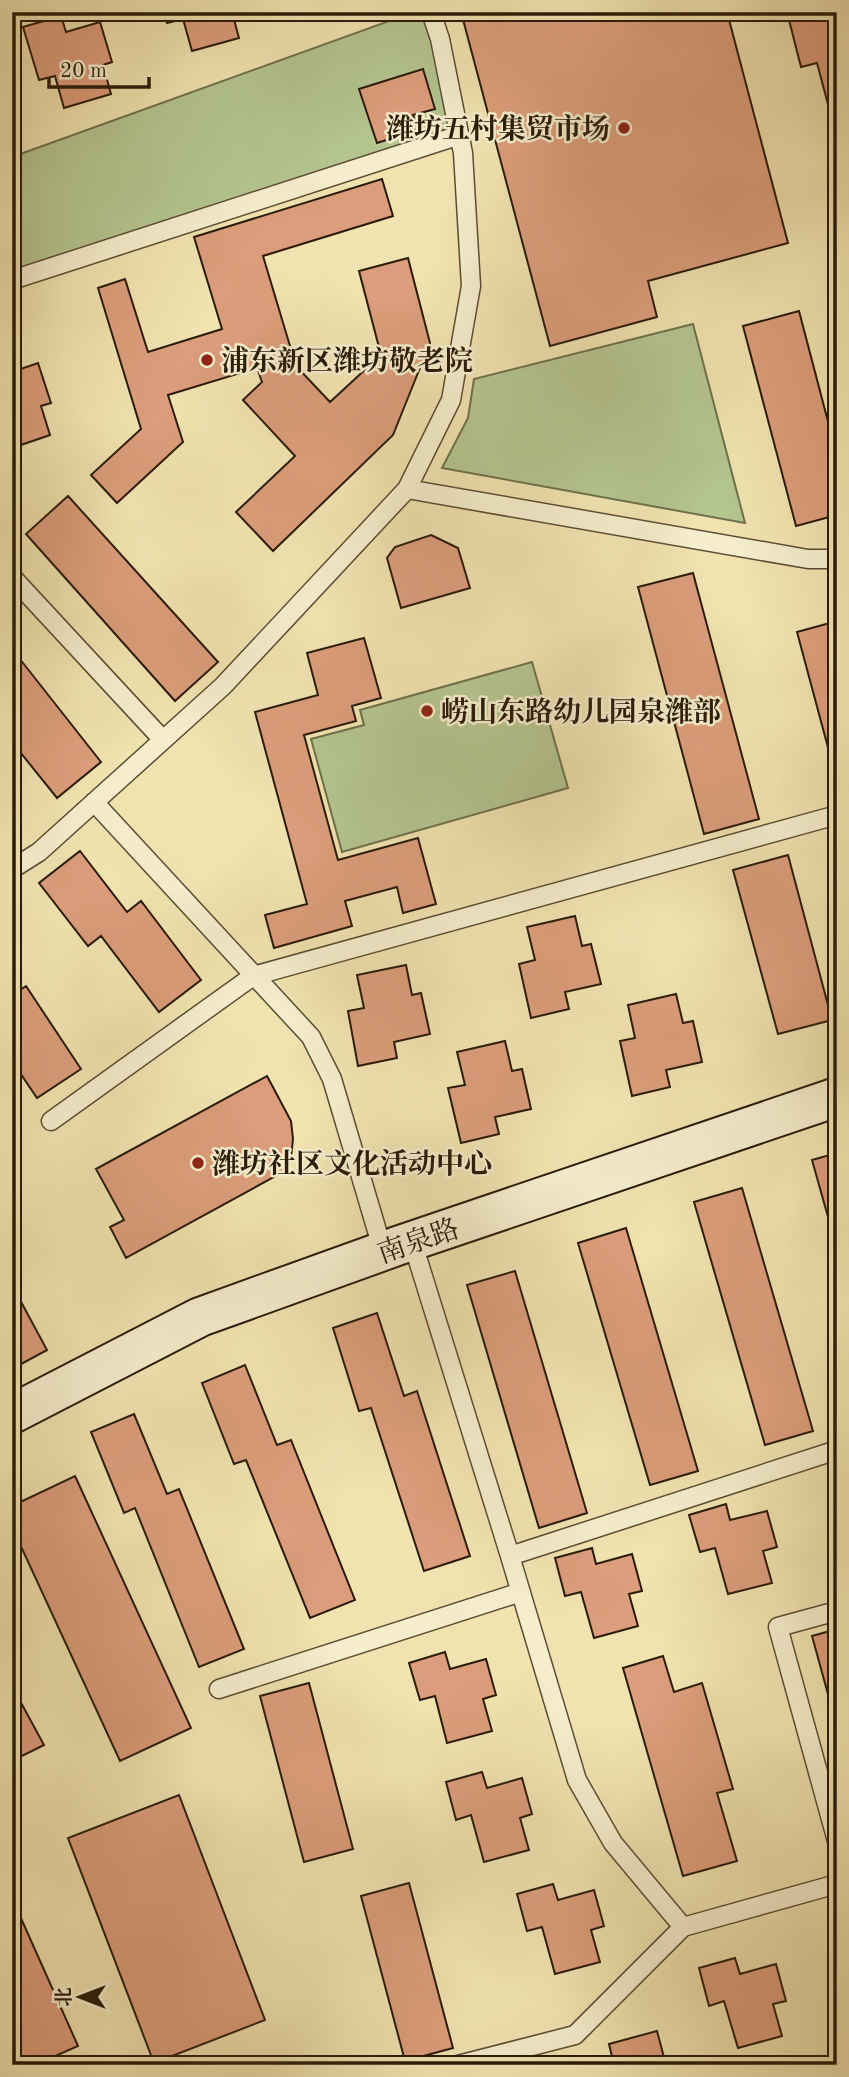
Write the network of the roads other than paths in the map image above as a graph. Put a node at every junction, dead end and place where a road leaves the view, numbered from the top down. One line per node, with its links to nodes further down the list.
1 (431, 12): 2 (lane)
2 (460, 135): 3 (lane); 4 (lane)
3 (12, 280)
4 (407, 489): 5 (lane); 7 (lane)
5 (837, 559)
6 (12, 577): 7 (lane)
7 (163, 740): 8 (lane)
8 (94, 802): 10 (lane); 11 (lane)
9 (837, 815): 11 (lane)
10 (12, 869)
11 (253, 976): 13 (lane); 14 (lane)
12 (837, 1097): 14 (street, 南泉路)
13 (51, 1121)
14 (398, 1246): 15 (street, 南泉路); 17 (lane)
15 (12, 1414)
16 (837, 1450): 17 (lane)
17 (510, 1556): 18 (lane)
18 (521, 1592): 20 (lane); 23 (lane)
19 (837, 1611): 21 (lane)
20 (219, 1689)
21 (837, 1841)
22 (837, 1884): 23 (lane)
23 (683, 1927): 24 (lane)
24 (458, 2065)

